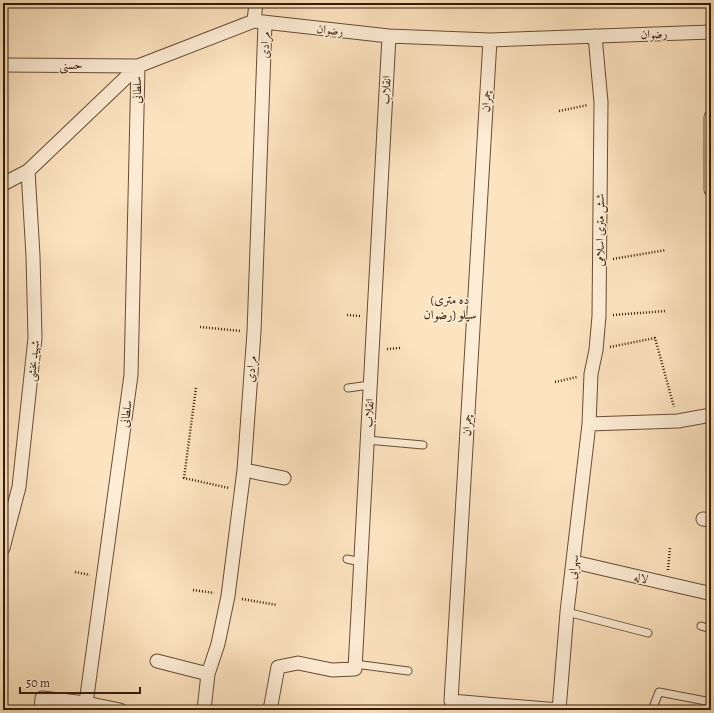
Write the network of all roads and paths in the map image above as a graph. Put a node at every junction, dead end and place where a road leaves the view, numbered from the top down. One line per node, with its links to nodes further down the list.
1 (256, 3): 2 (street, مرادی)
2 (260, 22): 4 (street, رضوان); 8 (street, رضوان); 20 (street, مرادی)
3 (711, 32): 5 (street, رضوان)
4 (389, 36): 6 (street, رضوان); 24 (street, انقلاب)
5 (595, 36): 6 (street, رضوان); 9 (street, شش متری اسلامی)
6 (490, 40): 52 (street, چمران)
7 (3, 65): 8 (street, حسنی)
8 (138, 66): 12 (street, رضوان); 51 (street, سلطانی)
9 (601, 102): 10 (path); 16 (street, شش متری اسلامی)
10 (559, 111)
11 (711, 117): 14 (street)
12 (28, 171): 13 (street, رضوان); 36 (street, شهید بخشی)
13 (3, 184)
14 (711, 190)
15 (666, 250): 16 (path)
16 (599, 262): 18 (street, شش متری اسلامی)
17 (666, 311): 18 (path)
18 (599, 316): 21 (street, شش متری اسلامی)
19 (200, 327): 20 (path)
20 (254, 332): 32 (street, مرادی)
21 (596, 350): 22 (street, شش متری اسلامی); 28 (path)
22 (591, 374): 23 (path); 29 (street, شش متری اسلامی)
23 (555, 382)
24 (370, 385): 26 (lane); 30 (street, انقلاب)
25 (196, 388): 34 (path)
26 (348, 388)
27 (711, 416): 28 (street)
28 (678, 421): 29 (street)
29 (589, 424): 39 (street, سهرابی)
30 (367, 440): 31 (lane); 38 (street, انقلاب)
31 (423, 445)
32 (244, 470): 33 (street); 34 (street, مرادی)
33 (284, 478)
34 (242, 490): 49 (street, مرادی)
35 (670, 547): 40 (path)
36 (3, 548)
37 (347, 559): 38 (lane)
38 (360, 562): 47 (street, انقلاب)
39 (574, 562): 40 (street, لاله); 42 (street, سهرابی)
40 (666, 584): 41 (street, لاله)
41 (708, 593)
42 (567, 612): 45 (lane); 57 (street, سهرابی)
43 (701, 626): 44 (lane)
44 (711, 629)
45 (648, 633)
46 (157, 661): 49 (street)
47 (355, 664): 48 (lane); 56 (street)
48 (408, 671)
49 (208, 674): 55 (street, مرادی)
50 (711, 702): 58 (lane)
51 (86, 703): 53 (street); 54 (street)
52 (483, 707): 57 (street, چمران)
53 (40, 710)
54 (120, 710)
55 (204, 710)
56 (270, 710)
57 (559, 710)
58 (652, 710)

